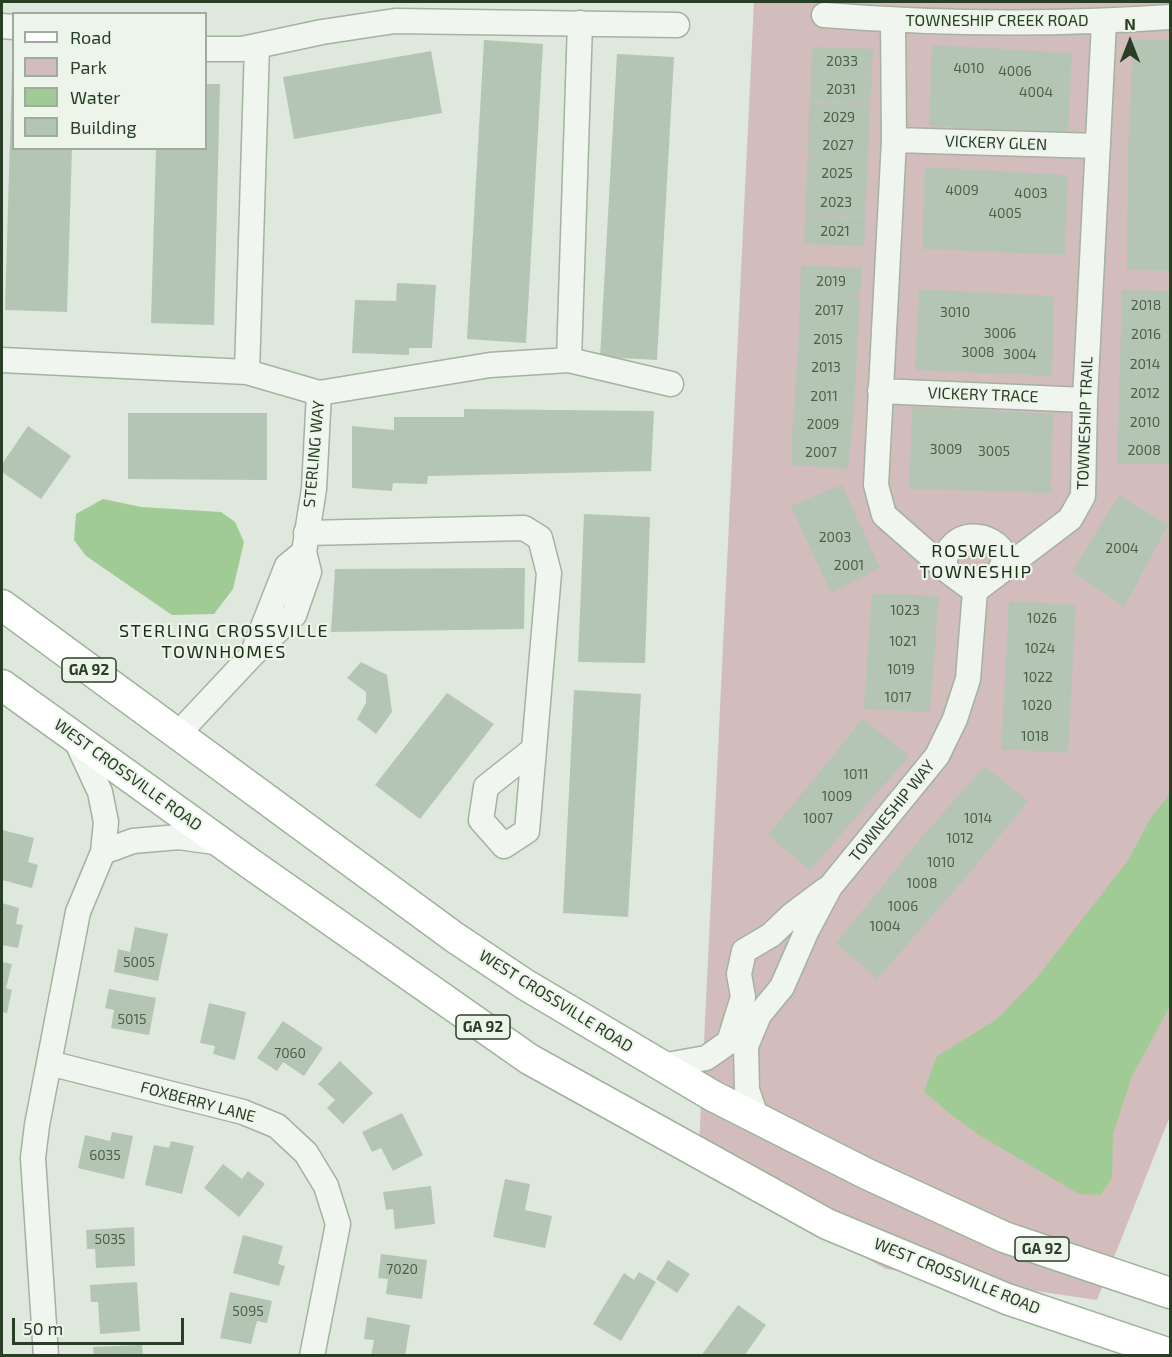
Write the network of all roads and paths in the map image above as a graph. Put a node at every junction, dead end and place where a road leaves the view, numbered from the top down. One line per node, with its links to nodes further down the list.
1 (824, 15): 3 (street, TOWNESHIP CREEK ROAD)
2 (1170, 17): 4 (street, TOWNESHIP CREEK ROAD)
3 (893, 20): 4 (street, TOWNESHIP CREEK ROAD); 9 (street)
4 (1104, 22): 10 (street, TOWNESHIP TRAIL)
5 (580, 23): 6 (street); 7 (street); 12 (street)
6 (677, 24)
7 (257, 45): 8 (street); 13 (street)
8 (207, 49)
9 (894, 140): 10 (street, VICKERY GLEN); 15 (street)
10 (1098, 146): 17 (street, TOWNESHIP TRAIL)
11 (2, 360): 13 (street)
12 (568, 360): 14 (street); 16 (street)
13 (247, 372): 16 (street)
14 (671, 384)
15 (880, 391): 17 (street, VICKERY TRACE); 20 (street)
16 (319, 393): 18 (street, STERLING WAY)
17 (1085, 400): 19 (street, TOWNESHIP TRAIL)
18 (305, 542): 24 (street, STERLING WAY); 26 (street)
19 (1000, 570): 20 (street); 21 (street, TOWNESHIP TRAIL)
20 (949, 572): 21 (street)
21 (975, 591): 29 (street, TOWNESHIP WAY)
22 (2, 605): 24 (main road, WEST CROSSVILLE ROAD / GA 92)
23 (2, 685): 25 (main road, WEST CROSSVILLE ROAD / GA 92)
24 (177, 735): 32 (main road, WEST CROSSVILLE ROAD / GA 92)
25 (74, 736): 27 (main road, WEST CROSSVILLE ROAD / GA 92); 28 (street)
26 (534, 749): 26 (street)
27 (223, 844): 28 (street); 35 (main road, WEST CROSSVILLE ROAD / GA 92)
28 (103, 852): 31 (street)
29 (830, 887): 30 (street, TOWNESHIP WAY); 30 (street, TOWNESHIP WAY)
30 (738, 1044): 32 (street); 33 (street)
31 (49, 1063): 36 (street); 37 (street, FOXBERRY LANE)
32 (661, 1066): 33 (main road, WEST CROSSVILLE ROAD / GA 92)
33 (757, 1119): 34 (main road, WEST CROSSVILLE ROAD / GA 92)
34 (1170, 1293)
35 (1170, 1354)
36 (46, 1356)
37 (312, 1356)

